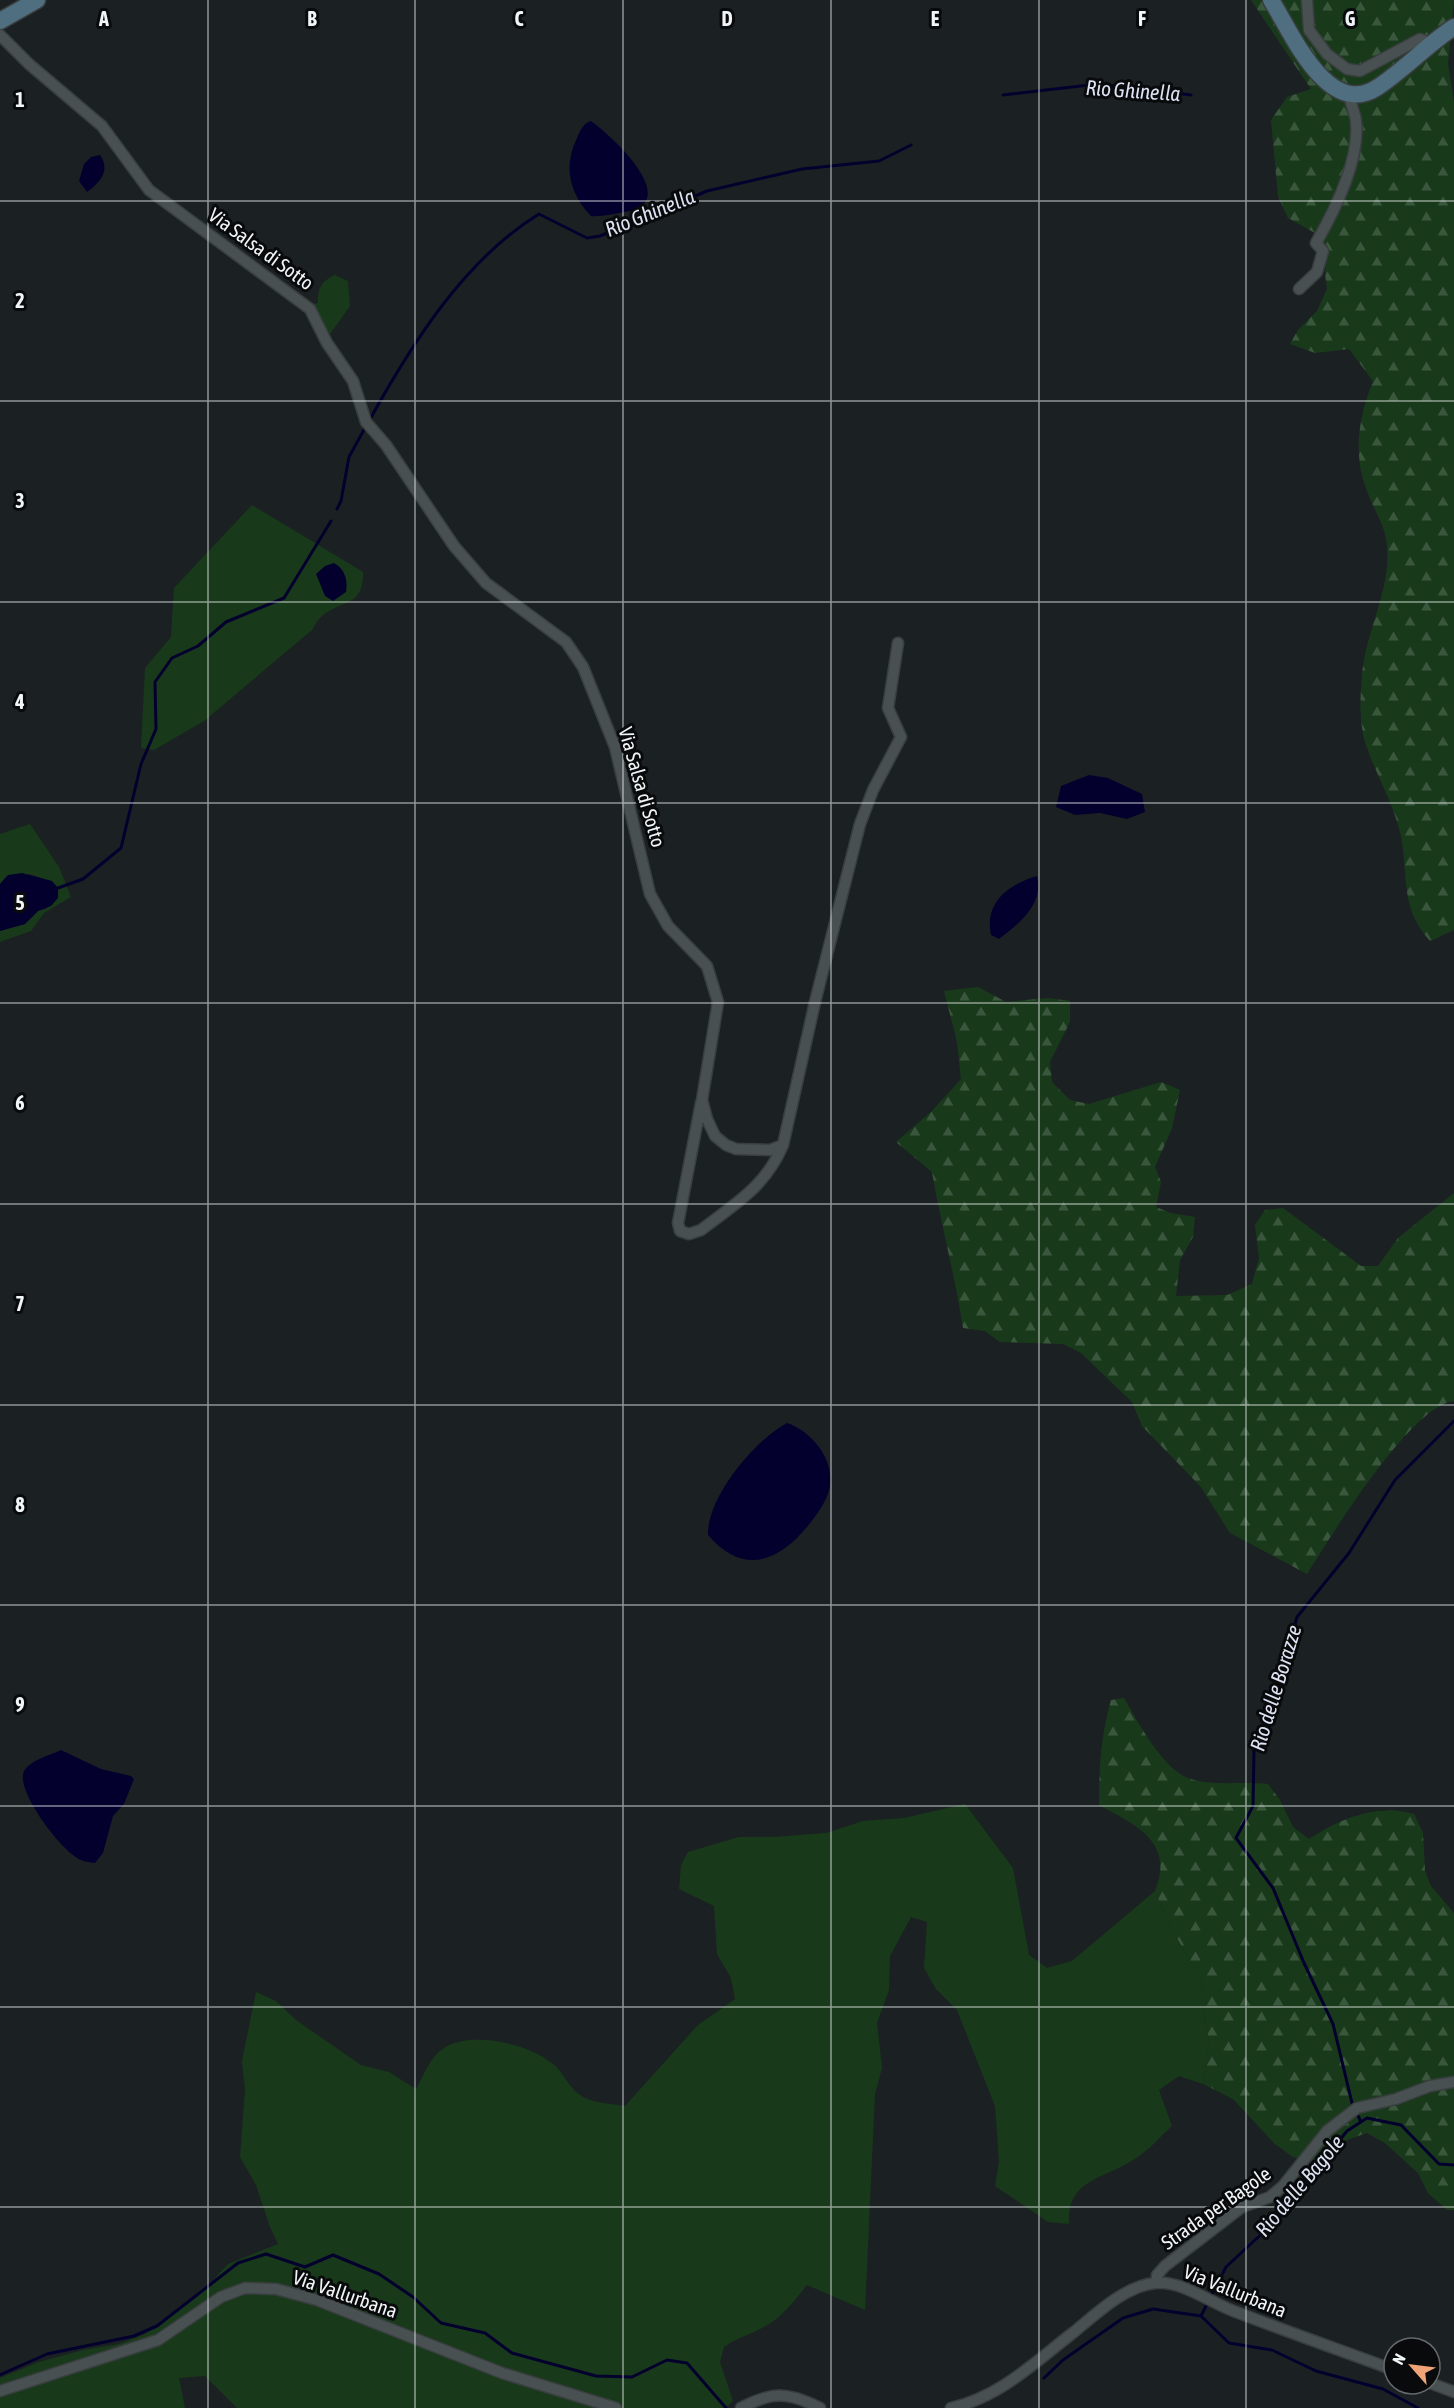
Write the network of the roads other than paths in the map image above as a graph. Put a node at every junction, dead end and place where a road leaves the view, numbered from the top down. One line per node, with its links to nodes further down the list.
1 (37, 0): 4 (main road)
2 (1271, 0): 8 (main road)
3 (1307, 0): 7 (street)
4 (0, 21)
5 (1454, 27): 7 (main road)
6 (0, 35): 11 (street, Via Salsa di Sotto)
7 (1430, 43): 8 (main road)
8 (1349, 94): 9 (street)
9 (1299, 289)
10 (898, 643): 12 (street)
11 (702, 1100): 12 (street, Via Salsa di Sotto); 12 (street)
12 (783, 1145)
13 (1454, 2082): 14 (street, Strada per Bagole)
14 (1156, 2282): 15 (street, Via Vallurbana); 20 (street, Via Vallurbana)
15 (1382, 2366)
16 (0, 2391): 17 (street, Via Vallurbana)
17 (616, 2408)
18 (741, 2408): 19 (street)
19 (820, 2408)
20 (951, 2408)

